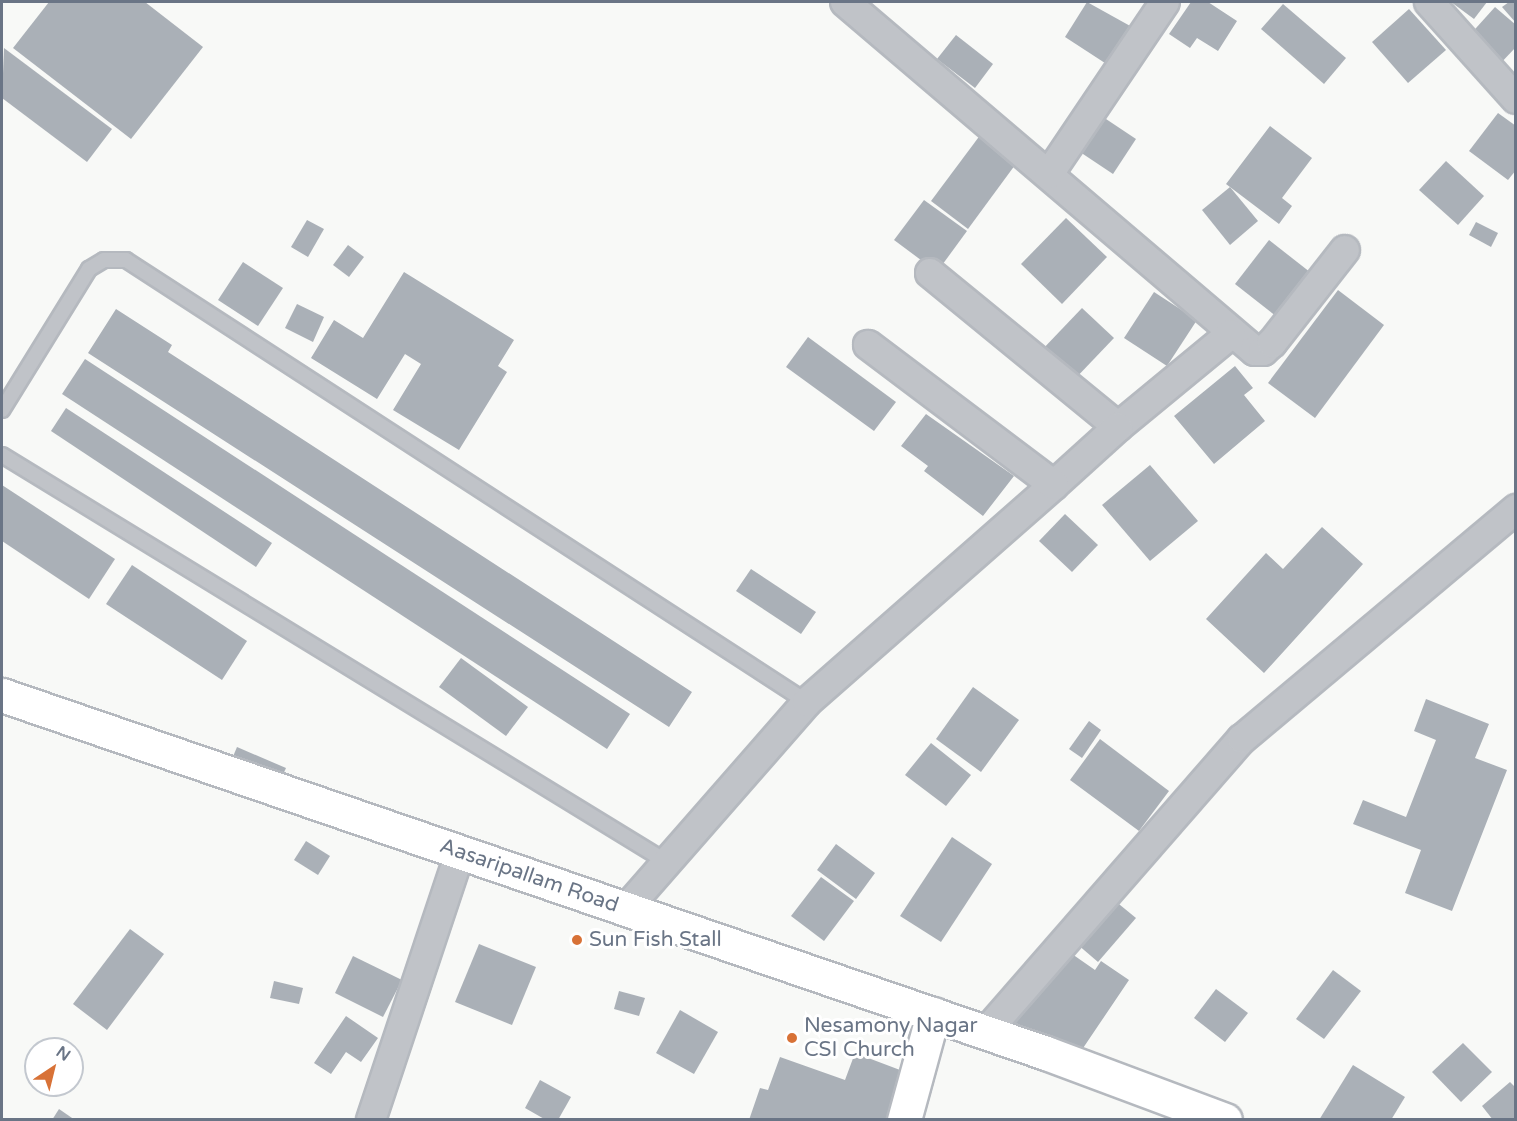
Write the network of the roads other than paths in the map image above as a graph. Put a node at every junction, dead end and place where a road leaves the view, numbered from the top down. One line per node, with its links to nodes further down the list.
1 (845, 2): 5 (street)
2 (1165, 2): 5 (street)
3 (1429, 2): 4 (street)
4 (1515, 99)
5 (1048, 174): 8 (street)
6 (1345, 250): 8 (street)
7 (930, 273): 11 (street)
8 (1231, 334): 11 (street)
9 (868, 345): 13 (street)
10 (2, 410): 16 (lane)
11 (1118, 427): 13 (street)
12 (2, 455): 18 (lane)
13 (1054, 485): 16 (street)
14 (1515, 509): 21 (street)
15 (2, 695): 17 (main road, Aasaripallam Road)
16 (807, 702): 18 (street)
17 (460, 852): 19 (main road, Aasaripallam Road); 22 (street)
18 (667, 862): 19 (street)
19 (626, 909): 20 (main road, Aasaripallam Road)
20 (933, 1014): 21 (main road, Aasaripallam Road); 23 (main road)
21 (986, 1032): 24 (main road, Aasaripallam Road)
22 (370, 1119)
23 (904, 1119)
24 (1225, 1119)

